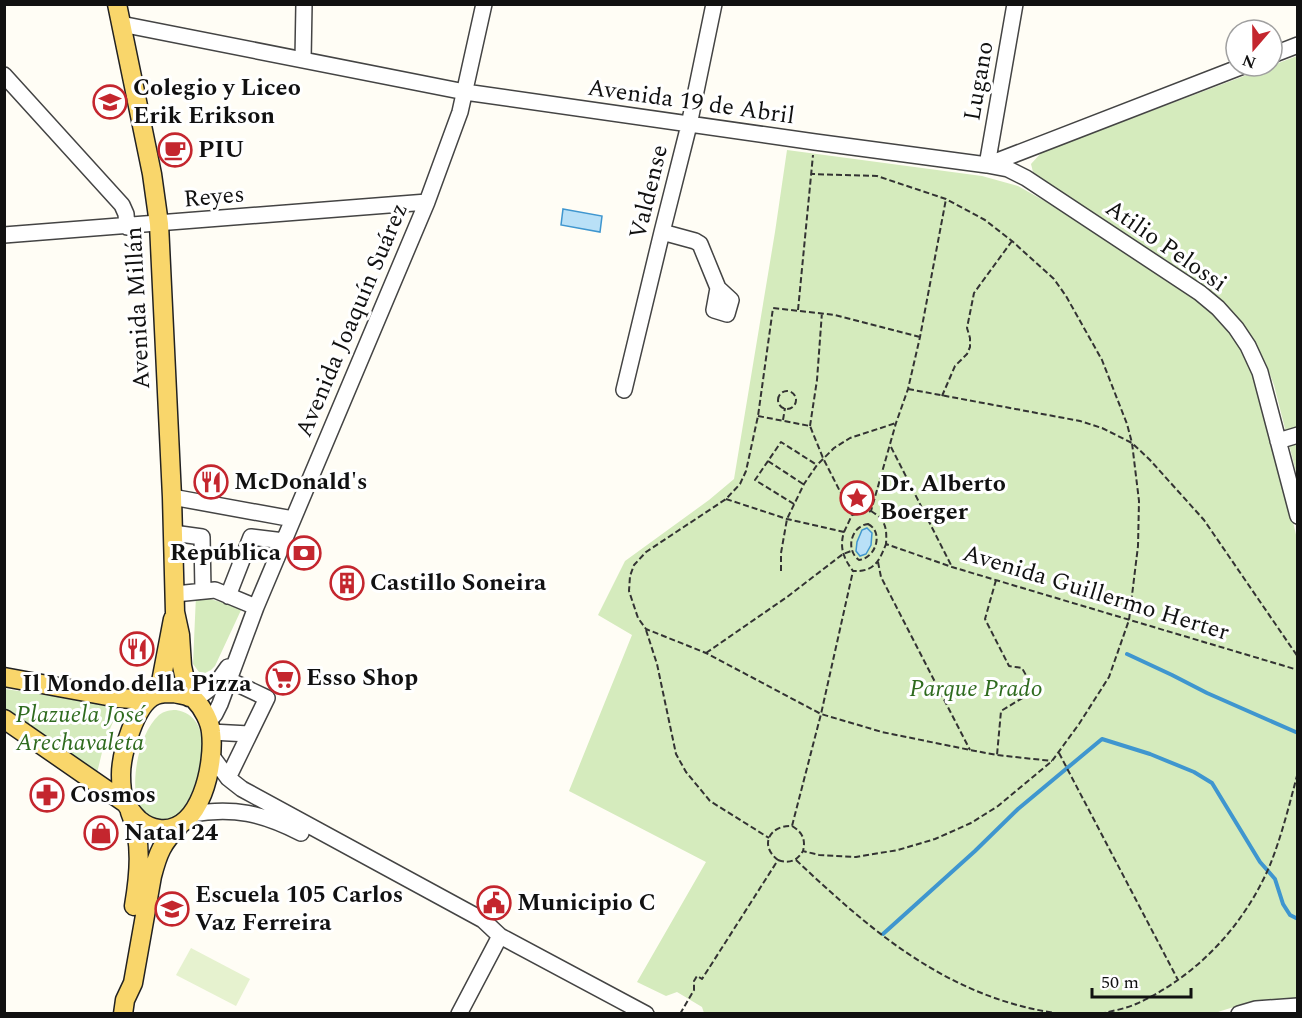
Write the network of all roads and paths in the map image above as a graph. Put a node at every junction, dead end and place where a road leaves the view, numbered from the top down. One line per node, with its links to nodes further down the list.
1 (117, 4): 6 (main road, Avenida Millán)
2 (304, 4): 7 (street)
3 (484, 4): 10 (street, Avenida Joaquín Suárez)
4 (714, 4): 11 (street, Valdense)
5 (1015, 4): 13 (street, Lugano)
6 (121, 24): 7 (street, Avenida 19 de Abril); 17 (main road, Avenida Millán)
7 (303, 60): 10 (street, Avenida 19 de Abril)
8 (1224, 73): 13 (street, Avenida 19 de Abril)
9 (4, 75): 18 (street)
10 (465, 92): 11 (street, Avenida 19 de Abril); 16 (street, Avenida Joaquín Suárez)
11 (689, 125): 12 (street, Avenida 19 de Abril); 19 (street, Valdense)
12 (815, 142): 13 (street, Avenida 19 de Abril); 14 (path)
13 (987, 165): 35 (street, Atilio Pelossi)
14 (811, 174): 15 (path); 23 (path)
15 (946, 200): 21 (path); 25 (path)
16 (427, 202): 17 (street, Reyes); 48 (street, Avenida Joaquín Suárez)
17 (159, 224): 18 (street, Reyes); 42 (main road, Avenida Millán)
18 (127, 227): 20 (street, Reyes)
19 (662, 232): 22 (street); 27 (street, Valdense)
20 (4, 235)
21 (1012, 241): 28 (path); 36 (path)
22 (718, 288)
23 (798, 310): 24 (path); 30 (path)
24 (822, 312): 25 (path); 33 (path)
25 (920, 338): 26 (path)
26 (908, 389): 28 (path); 32 (path)
27 (624, 390)
28 (942, 396): 36 (path)
29 (785, 408): 29 (path); 31 (path)
30 (758, 416): 31 (path); 43 (path)
31 (783, 420): 33 (path)
32 (896, 423): 37 (path); 38 (path)
33 (810, 426): 38 (path)
34 (1298, 435): 35 (street)
35 (1278, 441): 47 (street, Atilio Pelossi)
36 (1132, 443): 65 (path); 69 (path)
37 (890, 445): 45 (path); 57 (path)
38 (823, 458): 40 (path); 46 (path)
39 (768, 461): 40 (path); 41 (path); 44 (path)
40 (817, 465): 41 (path)
41 (804, 484): 44 (path)
42 (172, 497): 48 (street); 51 (main road, Avenida Millán)
43 (726, 499): 49 (path); 66 (path)
44 (794, 504): 49 (path)
45 (871, 511): 46 (path); 53 (path)
46 (852, 515): 50 (path)
47 (1298, 516)
48 (293, 519): 52 (street, Avenida Joaquín Suárez)
49 (787, 519): 50 (path); 58 (path)
50 (844, 532): 55 (path)
51 (173, 533): 61 (street); 63 (main road, Avenida Millán)
52 (284, 541): 62 (street); 64 (street, Avenida Joaquín Suárez)
53 (886, 544): 56 (path); 57 (path, Avenida Guillermo Herter)
54 (851, 551): 54 (path); 55 (path)
55 (843, 554): 59 (path); 68 (path)
56 (878, 562): 59 (path); 81 (path)
57 (952, 567): 60 (path, Avenida Guillermo Herter)
58 (781, 571)
59 (853, 571): 77 (path)
60 (996, 580): 65 (path, Avenida Guillermo Herter); 84 (path)
61 (202, 591): 62 (street); 63 (street)
62 (228, 596): 64 (street)
63 (175, 603): 75 (main road, Avenida Millán); 76 (main road, Avenida Millán)
64 (256, 607): 67 (street, Avenida Joaquín Suárez)
65 (1129, 620): 70 (path, Avenida Guillermo Herter); 82 (path)
66 (646, 628): 68 (path); 91 (path)
67 (241, 647): 72 (street, Avenida Joaquín Suárez); 76 (street, Avenida Joaquín Suárez)
68 (706, 653): 77 (path)
69 (1298, 657)
70 (1298, 670)
71 (4, 677): 73 (main road)
72 (229, 680): 79 (street, Avenida Joaquín Suárez); 80 (street)
73 (50, 685): 74 (main road); 75 (main road)
74 (4, 686)
75 (152, 697): 76 (main road); 88 (main road)
76 (192, 698): 79 (main road)
77 (821, 714): 81 (path); 90 (path)
78 (4, 719): 88 (main road)
79 (210, 727): 80 (street); 83 (main road)
80 (249, 734): 87 (street)
81 (970, 750): 84 (path)
82 (1059, 753): 85 (path); 96 (path)
83 (211, 755): 87 (street); 89 (main road)
84 (997, 755): 85 (path)
85 (1052, 761): 92 (path)
86 (1298, 772): 96 (path)
87 (228, 778): 95 (street)
88 (127, 806): 89 (main road); 98 (main road)
89 (185, 820): 95 (street); 98 (main road)
90 (792, 826): 91 (path); 92 (path)
91 (769, 838): 93 (path)
92 (803, 851): 94 (path)
93 (778, 860): 94 (path); 101 (path)
94 (796, 860): 102 (path)
95 (500, 936): 99 (street); 100 (street)
96 (1178, 980): 103 (path)
97 (1298, 1006): 104 (street)
98 (124, 1007)
99 (459, 1014)
100 (646, 1014)
101 (680, 1014)
102 (1062, 1014)
103 (1100, 1014)
104 (1239, 1014)

